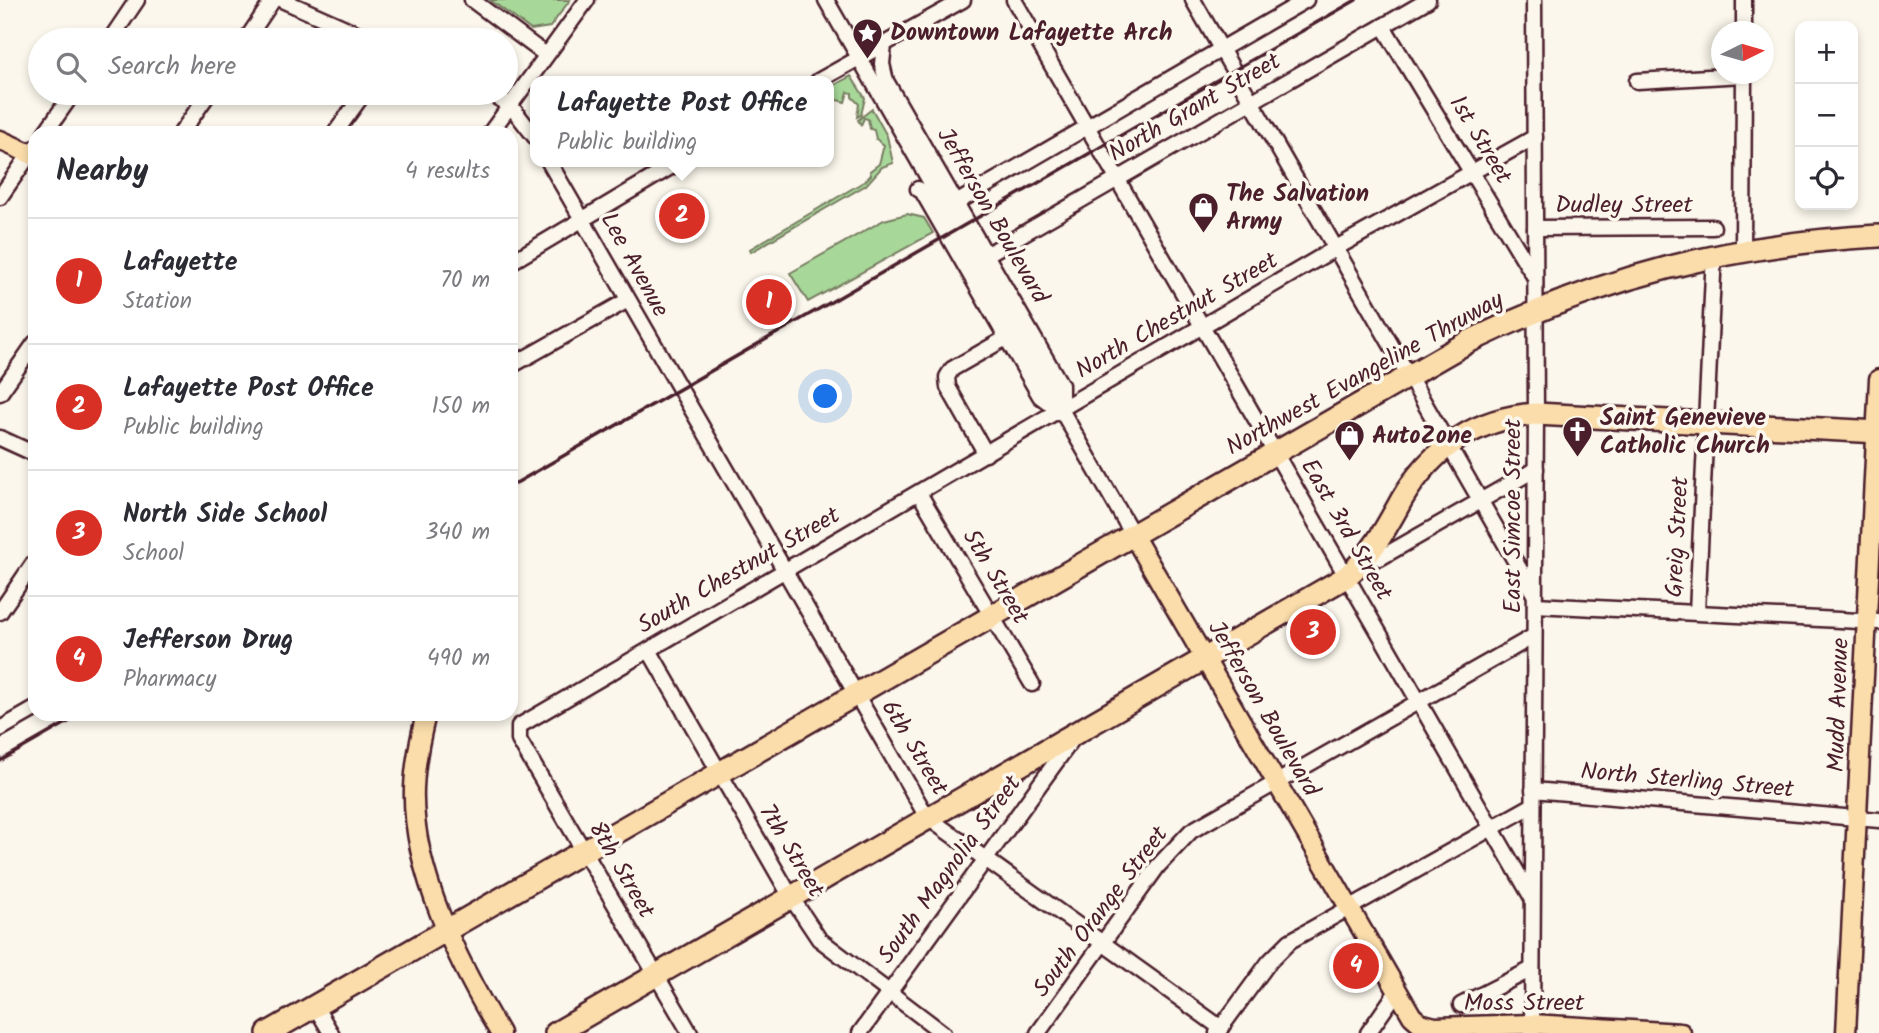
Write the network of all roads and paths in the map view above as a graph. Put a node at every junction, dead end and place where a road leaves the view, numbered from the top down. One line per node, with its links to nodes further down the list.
1 (137, 0): 16 (street)
2 (273, 0): 17 (street)
3 (282, 0): 18 (street)
4 (472, 0): 19 (street)
5 (587, 0): 23 (street)
6 (826, 0): 24 (street, Jefferson Boulevard)
7 (963, 0): 21 (street)
8 (1014, 0): 41 (street, East 3rd Street)
9 (1193, 0): 22 (street)
10 (1307, 0): 22 (street)
11 (1428, 0): 15 (street, North Grant Street)
12 (1534, 0): 43 (street, East Simcoe Street)
13 (1744, 0): 14 (street)
14 (1744, 21)
15 (1383, 26): 32 (street, North Grant Street); 49 (street, 1st Street)
16 (118, 28)
17 (254, 28)
18 (345, 28)
19 (510, 28)
20 (518, 34): 23 (street)
21 (884, 44): 24 (street); 53 (street, Jefferson Boulevard)
22 (1221, 48): 32 (street); 41 (street)
23 (546, 55): 25 (street)
24 (859, 58): 26 (street); 74 (street, Jefferson Boulevard)
25 (531, 76)
26 (827, 76)
27 (1711, 76): 29 (street)
28 (530, 77): 31 (street)
29 (1637, 81)
30 (1744, 84): 59 (street)
31 (518, 94)
32 (1251, 102): 50 (street, North Grant Street); 58 (street)
33 (65, 105): 37 (street)
34 (201, 105): 38 (street)
35 (355, 105): 39 (street)
36 (510, 105): 40 (street); 42 (street)
37 (50, 126)
38 (186, 126)
39 (340, 126)
40 (495, 126)
41 (1087, 127): 50 (street, East 3rd Street); 53 (street)
42 (530, 131)
43 (1535, 137): 49 (street, North Chestnut Street); 55 (street, East Simcoe Street)
44 (0, 140): 45 (main road)
45 (28, 150)
46 (28, 159): 52 (street)
47 (552, 167): 54 (street, Lee Avenue)
48 (671, 167): 54 (street)
49 (1474, 172): 58 (street, North Chestnut Street); 63 (street, 1st Street)
50 (1117, 180): 61 (street, North Grant Street); 66 (street, East 3rd Street)
51 (918, 189): 67 (street, Jefferson Boulevard)
52 (0, 197)
53 (956, 203): 61 (street, Jefferson Boulevard)
54 (583, 220): 62 (street); 64 (street, Lee Avenue)
55 (1535, 228): 56 (street, Dudley Street); 63 (street, East Simcoe Street)
56 (1713, 228)
57 (1879, 236): 59 (highway, Northwest Evangeline Thruway)
58 (1336, 248): 66 (street, North Chestnut Street); 70 (street)
59 (1743, 249): 60 (highway, Northwest Evangeline Thruway)
60 (1714, 254): 65 (highway, Northwest Evangeline Thruway); 76 (street, Greig Street)
61 (986, 255): 74 (street, Jefferson Boulevard)
62 (518, 258)
63 (1535, 278): 65 (street, East Simcoe Street)
64 (628, 300): 69 (street); 72 (street, Lee Avenue)
65 (1535, 311): 70 (highway, Northwest Evangeline Thruway); 75 (street, East Simcoe Street)
66 (1203, 329): 74 (street, North Chestnut Street); 81 (street, East 3rd Street)
67 (1006, 338): 74 (street, Jefferson Boulevard); 82 (street)
68 (28, 353): 73 (street)
69 (518, 362)
70 (1410, 376): 79 (street); 81 (highway, Northwest Evangeline Thruway)
71 (1879, 379): 77 (main road, Mudd Avenue)
72 (681, 389): 88 (street, 6th Street)
73 (0, 393)
74 (1061, 410): 82 (street, South Chestnut Street); 86 (street, Jefferson Boulevard)
75 (1536, 414): 76 (highway); 79 (highway); 83 (street, East Simcoe Street)
76 (1706, 423): 77 (highway); 93 (street, Greig Street)
77 (1878, 432): 95 (main road, Mudd Avenue)
78 (0, 438): 80 (street)
79 (1449, 445): 85 (street); 90 (highway)
80 (28, 451)
81 (1275, 453): 86 (highway, Northwest Evangeline Thruway); 90 (street, East 3rd Street)
82 (986, 454): 84 (street, South Chestnut Street)
83 (1535, 469): 85 (street); 91 (street, East Simcoe Street)
84 (919, 494): 88 (street, South Chestnut Street); 94 (street, 5th Street)
85 (1480, 501): 87 (street); 91 (street)
86 (1133, 536): 94 (highway, Northwest Evangeline Thruway); 98 (main road, Jefferson Boulevard)
87 (1380, 558)
88 (785, 570): 97 (street, South Chestnut Street); 100 (street, 6th Street)
89 (28, 571): 92 (street)
90 (1346, 577): 98 (highway); 101 (street, East 3rd Street)
91 (1535, 600): 93 (street); 96 (street, East Simcoe Street)
92 (0, 611)
93 (1697, 612): 95 (street)
94 (993, 617): 99 (street, 5th Street); 100 (highway, Northwest Evangeline Thruway)
95 (1873, 621): 111 (main road, Mudd Avenue)
96 (1534, 636): 101 (street, South Orange Street); 109 (street, East Simcoe Street)
97 (649, 650): 105 (street, South Chestnut Street); 107 (street, 7th Street)
98 (1206, 659): 106 (highway); 108 (main road, Jefferson Boulevard)
99 (1032, 684)
100 (856, 695): 107 (highway, Northwest Evangeline Thruway); 110 (street, 6th Street)
101 (1419, 702): 108 (street, South Orange Street); 113 (street, East 3rd Street)
102 (28, 713): 104 (street)
103 (425, 721): 119 (main road)
104 (0, 729)
105 (517, 729): 114 (street, 8th Street)
106 (1077, 733): 110 (highway); 115 (street, South Magnolia Street)
107 (719, 773): 114 (highway, Northwest Evangeline Thruway); 116 (street, 7th Street)
108 (1278, 782): 118 (main road, Jefferson Boulevard); 120 (street, South Orange Street)
109 (1533, 797): 111 (street, North Sterling Street); 113 (street); 117 (street, East Simcoe Street)
110 (927, 817): 115 (street, 6th Street); 116 (highway)
111 (1859, 819): 112 (street, North Sterling Street); 141 (main road, Mudd Avenue)
112 (1879, 820)
113 (1492, 828): 117 (street, East 3rd Street); 118 (street)
114 (584, 851): 119 (highway, Northwest Evangeline Thruway); 122 (street, 8th Street)
115 (988, 857): 120 (street, 6th Street); 124 (street, South Magnolia Street)
116 (791, 897): 122 (highway); 124 (street, 7th Street)
117 (1532, 898): 121 (street, East Simcoe Street)
118 (1350, 906): 123 (main road, Jefferson Boulevard); 129 (street)
119 (448, 930): 126 (highway, Northwest Evangeline Thruway); 132 (main road)
120 (1104, 942): 129 (street, 6th Street); 137 (street, South Orange Street)
121 (1532, 969): 125 (street); 128 (street, East Simcoe Street)
122 (656, 975): 133 (highway); 134 (street, 8th Street)
123 (1398, 990): 127 (main road, Jefferson Boulevard); 138 (street)
124 (890, 993): 135 (street, South Magnolia Street); 136 (street, 7th Street)
125 (1461, 1005)
126 (316, 1006): 130 (highway, Northwest Evangeline Thruway); 131 (street)
127 (1412, 1016): 128 (main road, Moss Street); 139 (street, Jefferson Boulevard)
128 (1532, 1028): 140 (main road, Moss Street)
129 (1219, 1031)
130 (268, 1033)
131 (331, 1033)
132 (500, 1033)
133 (556, 1033)
134 (690, 1033)
135 (860, 1033)
136 (943, 1033)
137 (1038, 1033)
138 (1368, 1033)
139 (1422, 1033)
140 (1681, 1033)
141 (1846, 1033)

